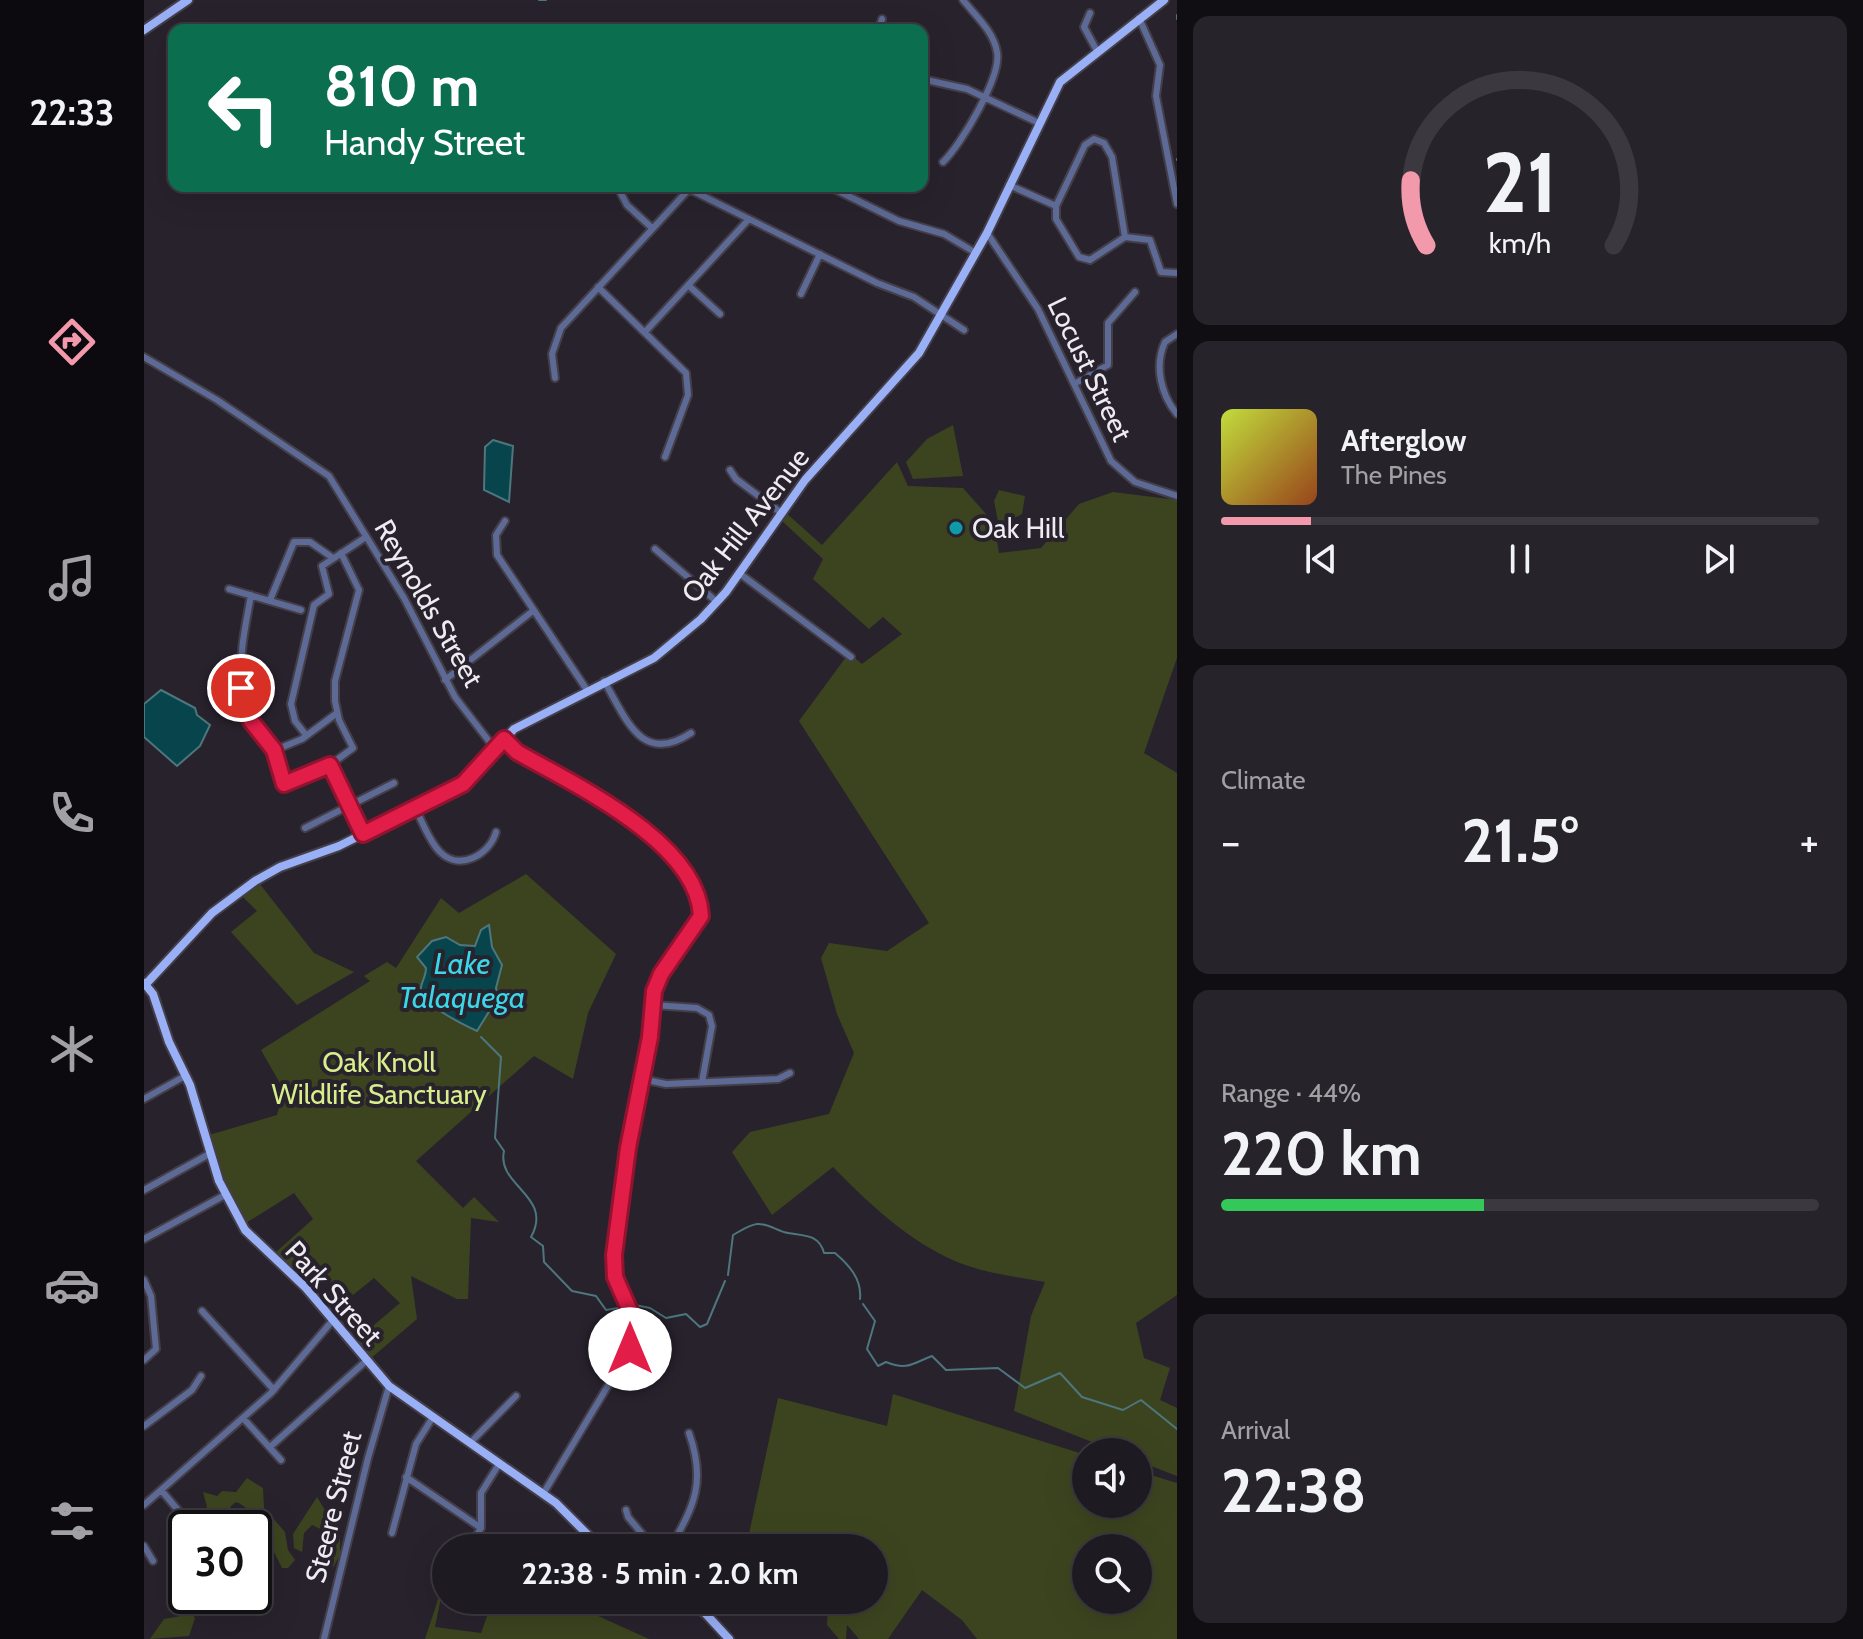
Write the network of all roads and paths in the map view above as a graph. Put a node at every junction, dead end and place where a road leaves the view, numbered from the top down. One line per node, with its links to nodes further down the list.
1 (188, 0): 8 (main road)
2 (963, 0): 11 (street)
3 (1164, 0): 5 (main road, Oak Hill Avenue)
4 (1090, 13): 9 (street)
5 (1139, 18): 9 (main road, Oak Hill Avenue); 19 (street)
6 (882, 19): 7 (street)
7 (881, 24)
8 (144, 30)
9 (1097, 51): 12 (main road, Oak Hill Avenue)
10 (928, 80): 11 (street)
11 (983, 97): 12 (street); 13 (street)
12 (1039, 123): 14 (main road, Oak Hill Avenue)
13 (943, 162)
14 (1009, 185): 20 (street); 23 (main road, Oak Hill Avenue)
15 (620, 192): 22 (street)
16 (686, 192): 22 (street)
17 (700, 192): 21 (street)
18 (840, 192): 25 (street)
19 (1177, 204)
20 (1056, 206): 24 (street); 24 (street)
21 (749, 219): 26 (street); 28 (street)
22 (652, 228): 29 (street)
23 (987, 233): 25 (main road, Oak Hill Avenue); 39 (street, Locust Street)
24 (1125, 237): 27 (street)
25 (976, 253): 32 (main road, Oak Hill Avenue)
26 (820, 254): 31 (street); 32 (street)
27 (1177, 273)
28 (688, 285): 33 (street); 35 (street)
29 (598, 287): 35 (street); 38 (street)
30 (1135, 292): 39 (street)
31 (801, 294)
32 (942, 313): 34 (street); 44 (main road, Oak Hill Avenue)
33 (720, 314)
34 (964, 330)
35 (645, 332): 41 (street)
36 (1177, 334): 40 (street)
37 (144, 357): 46 (street, Reynolds Street)
38 (555, 378)
39 (1074, 384): 43 (street, Locust Street)
40 (1177, 414)
41 (665, 457)
42 (730, 470): 44 (street)
43 (1177, 496)
44 (780, 512): 50 (main road, Oak Hill Avenue)
45 (505, 521): 57 (street)
46 (366, 537): 48 (street); 60 (street, Reynolds Street)
47 (655, 549): 54 (street)
48 (341, 553): 49 (street); 63 (street)
49 (333, 558): 53 (street); 55 (street)
50 (739, 573): 54 (main road, Oak Hill Avenue); 59 (street)
51 (229, 589): 52 (street)
52 (251, 595): 53 (street); 68 (street)
53 (270, 600): 56 (street)
54 (717, 602): 61 (main road, Oak Hill Avenue)
55 (314, 605): 56 (street); 58 (street)
56 (301, 610): 58 (street)
57 (534, 610): 60 (street); 62 (street)
58 (312, 614): 65 (street)
59 (851, 657)
60 (445, 680): 67 (street, Reynolds Street)
61 (604, 681): 62 (main road, Oak Hill Avenue); 64 (street)
62 (587, 690): 66 (main road, Oak Hill Avenue)
63 (337, 713): 65 (street); 69 (street)
64 (691, 733)
65 (306, 735): 68 (street)
66 (504, 739): 67 (main road, Oak Hill Avenue); 77 (street)
67 (495, 749): 72 (main road, Oak Hill Avenue)
68 (274, 750): 69 (street)
69 (330, 765): 71 (street)
70 (394, 783): 71 (street)
71 (349, 805): 73 (street); 75 (street)
72 (414, 806): 74 (street); 75 (main road, Oak Hill Avenue)
73 (305, 828)
74 (496, 832)
75 (363, 834): 76 (main road, Oak Hill Avenue)
76 (145, 984): 79 (main road, Park Street)
77 (653, 1005): 80 (street); 81 (street)
78 (790, 1073): 81 (street)
79 (185, 1076): 82 (street); 83 (main road, Park Street)
80 (642, 1079): 81 (street); 108 (street)
81 (702, 1082)
82 (144, 1099)
83 (211, 1153): 84 (street); 85 (main road, Park Street)
84 (144, 1190)
85 (225, 1195): 86 (street); 91 (main road, Park Street)
86 (144, 1239)
87 (144, 1280): 88 (street)
88 (152, 1304): 89 (street); 92 (street)
89 (144, 1308)
90 (202, 1311): 96 (street)
91 (333, 1320): 93 (main road, Park Street); 96 (street)
92 (144, 1360)
93 (366, 1361): 95 (main road, Park Street); 103 (street)
94 (201, 1376): 100 (street)
95 (389, 1386): 98 (main road, Park Street); 121 (street, Steere Street)
96 (274, 1390): 99 (street)
97 (516, 1396): 102 (street)
98 (433, 1417): 102 (main road, Park Street); 106 (street)
99 (243, 1418): 103 (street); 107 (street)
100 (144, 1426)
101 (689, 1433): 117 (street)
102 (470, 1443): 105 (main road, Park Street)
103 (270, 1447): 104 (street)
104 (281, 1460)
105 (499, 1464): 108 (main road, Park Street); 112 (street)
106 (406, 1477): 112 (street); 113 (street)
107 (161, 1490): 109 (street); 110 (street)
108 (543, 1494): 115 (main road, Park Street)
109 (144, 1505)
110 (178, 1510)
111 (626, 1510): 116 (street)
112 (481, 1528): 114 (street)
113 (392, 1533)
114 (477, 1534)
115 (588, 1534)
116 (642, 1534)
117 (677, 1534)
118 (144, 1546): 119 (street)
119 (153, 1561)
120 (706, 1614): 122 (main road)
121 (324, 1639)
122 (729, 1639)

